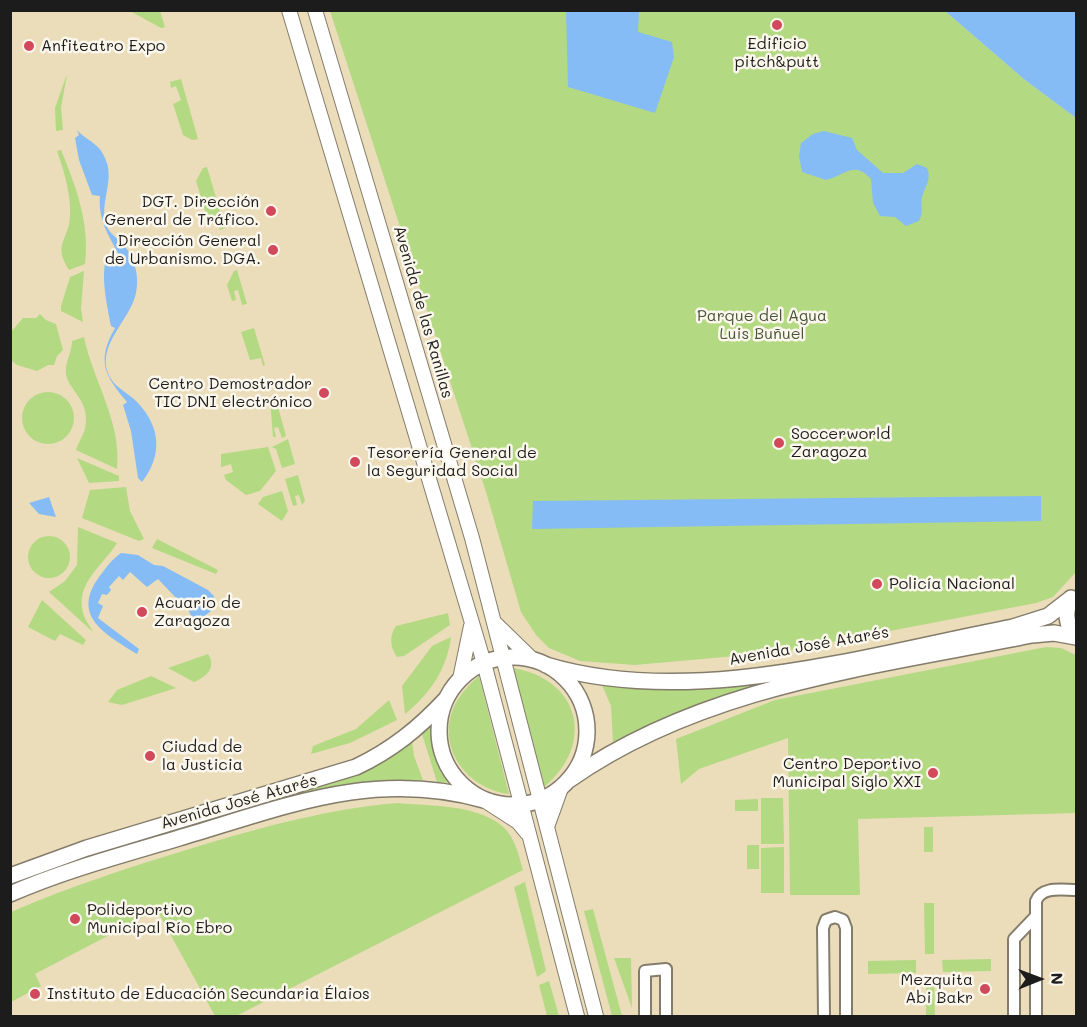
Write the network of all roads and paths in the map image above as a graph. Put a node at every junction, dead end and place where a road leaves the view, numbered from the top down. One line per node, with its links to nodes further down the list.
1 (289, 10): 4 (main road)
2 (315, 10): 5 (main road, Avenida de las Ranillas)
3 (1073, 595): 6 (main road); 9 (main road, Avenida José Atarés)
4 (471, 621): 8 (main road); 10 (main road)
5 (495, 623): 7 (main road, Avenida de las Ranillas); 9 (main road, Avenida de las Ranillas)
6 (1077, 637): 12 (main road, Avenida José Atarés)
7 (503, 658): 8 (main road, Avenida José Atarés); 9 (main road, Avenida José Atarés); 14 (main road, Avenida de las Ranillas)
8 (484, 663): 10 (main road, Avenida José Atarés); 15 (main road)
9 (539, 663): 12 (main road)
10 (460, 679): 11 (main road, Avenida José Atarés)
11 (446, 699): 13 (main road); 18 (main road, Avenida José Atarés)
12 (565, 784): 14 (main road, Avenida José Atarés); 16 (main road)
13 (484, 800): 15 (main road, Avenida José Atarés); 17 (main road); 20 (main road, Avenida José Atarés)
14 (540, 800): 15 (main road, Avenida José Atarés); 16 (main road, Avenida de las Ranillas)
15 (521, 805): 17 (main road)
16 (546, 829): 25 (main road, Avenida de las Ranillas)
17 (530, 836): 24 (main road)
18 (10, 876)
19 (1077, 890): 21 (street)
20 (10, 894)
21 (1035, 917): 22 (street); 23 (street)
22 (1016, 936): 23 (street); 30 (street)
23 (1036, 941): 31 (street)
24 (577, 1017)
25 (596, 1017)
26 (645, 1017): 27 (street)
27 (666, 1017)
28 (824, 1017): 29 (street)
29 (846, 1017)
30 (1014, 1017)
31 (1036, 1017)

